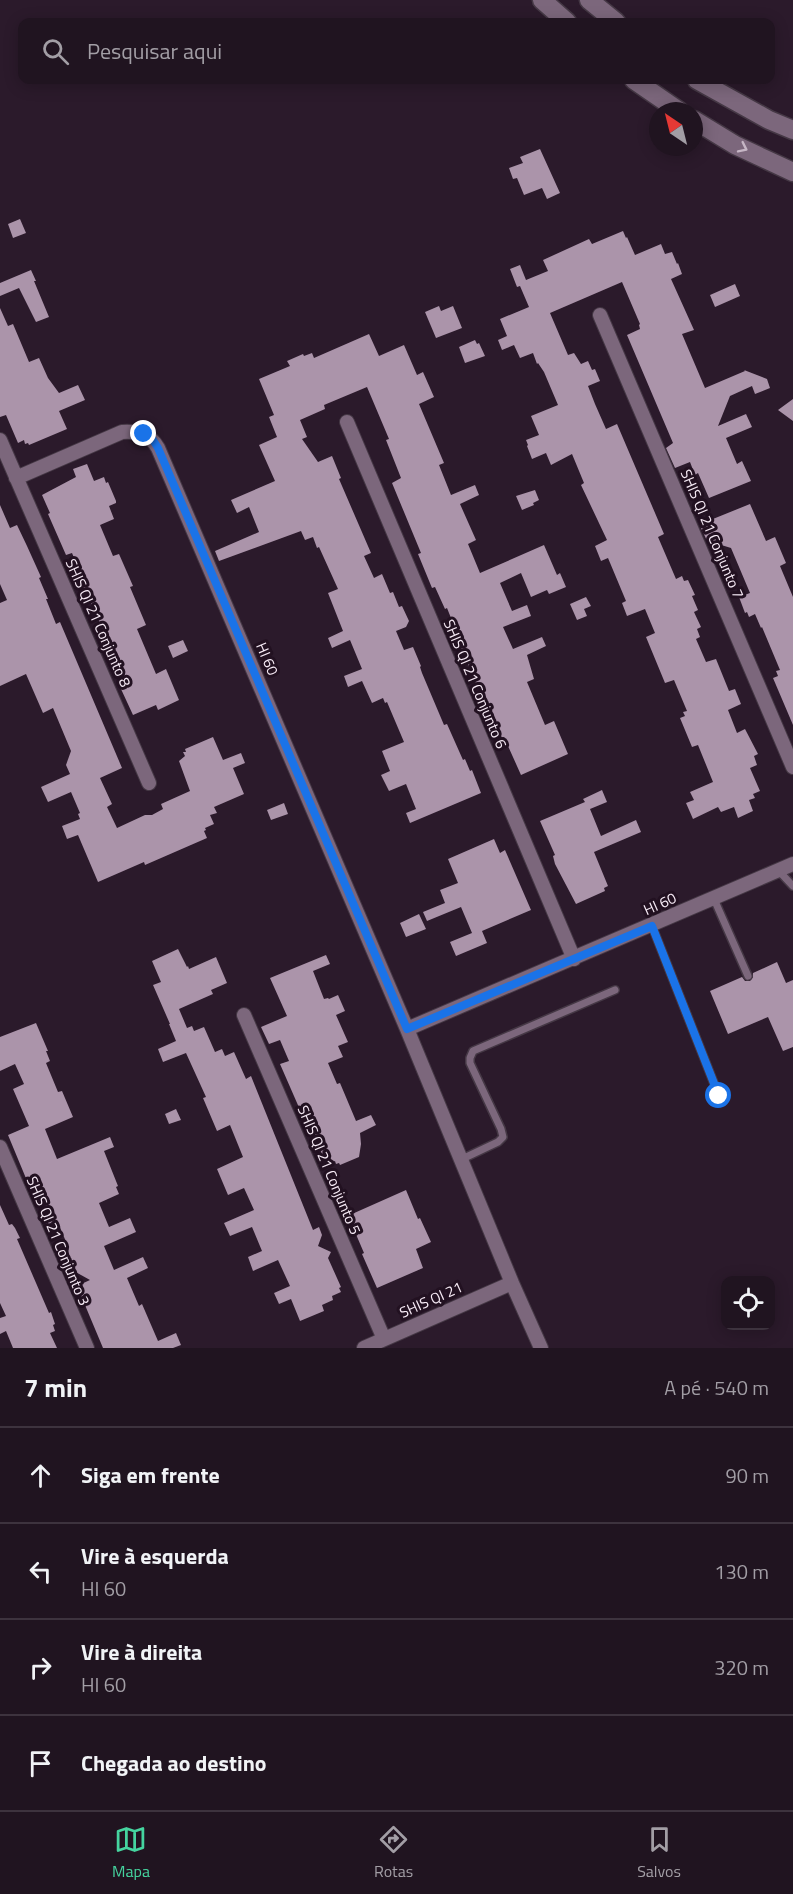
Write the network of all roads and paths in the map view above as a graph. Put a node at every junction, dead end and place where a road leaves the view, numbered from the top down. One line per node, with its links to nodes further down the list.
1 (542, 0): 3 (main road)
2 (589, 0): 4 (main road)
3 (562, 18)
4 (611, 18)
5 (640, 84): 7 (main road)
6 (704, 84): 9 (main road)
7 (666, 102)
8 (703, 125): 10 (main road, one-way to 10)
9 (793, 130)
10 (793, 172)
11 (600, 315): 15 (street, SHIS QI 21 Conjunto 7)
12 (347, 422): 22 (street, SHIS QI 21 Conjunto 6)
13 (0, 440): 14 (street, SHIS QI 21 Conjunto 8)
14 (16, 477): 16 (street, SHIS QI 21 Conjunto 8); 26 (street, HI 60)
15 (793, 767)
16 (149, 783)
17 (793, 864): 18 (street, HI 60)
18 (778, 870): 19 (lane); 20 (street, HI 60)
19 (793, 886)
20 (714, 898): 21 (street, HI 60); 23 (lane)
21 (652, 926): 22 (street, HI 60); 27 (lane)
22 (573, 959): 26 (street, HI 60)
23 (748, 976)
24 (615, 990): 29 (lane)
25 (244, 1015): 31 (street, SHIS QI 21 Conjunto 5)
26 (407, 1029): 29 (street, HI 60)
27 (719, 1096)
28 (0, 1147): 32 (street, SHIS QI 21 Conjunto 3)
29 (460, 1160): 30 (street, HI 60)
30 (512, 1283): 31 (street, SHIS QI 21); 34 (street, HI 60)
31 (384, 1339): 33 (street, SHIS QI 21)
32 (87, 1348)
33 (364, 1348)
34 (541, 1348)

